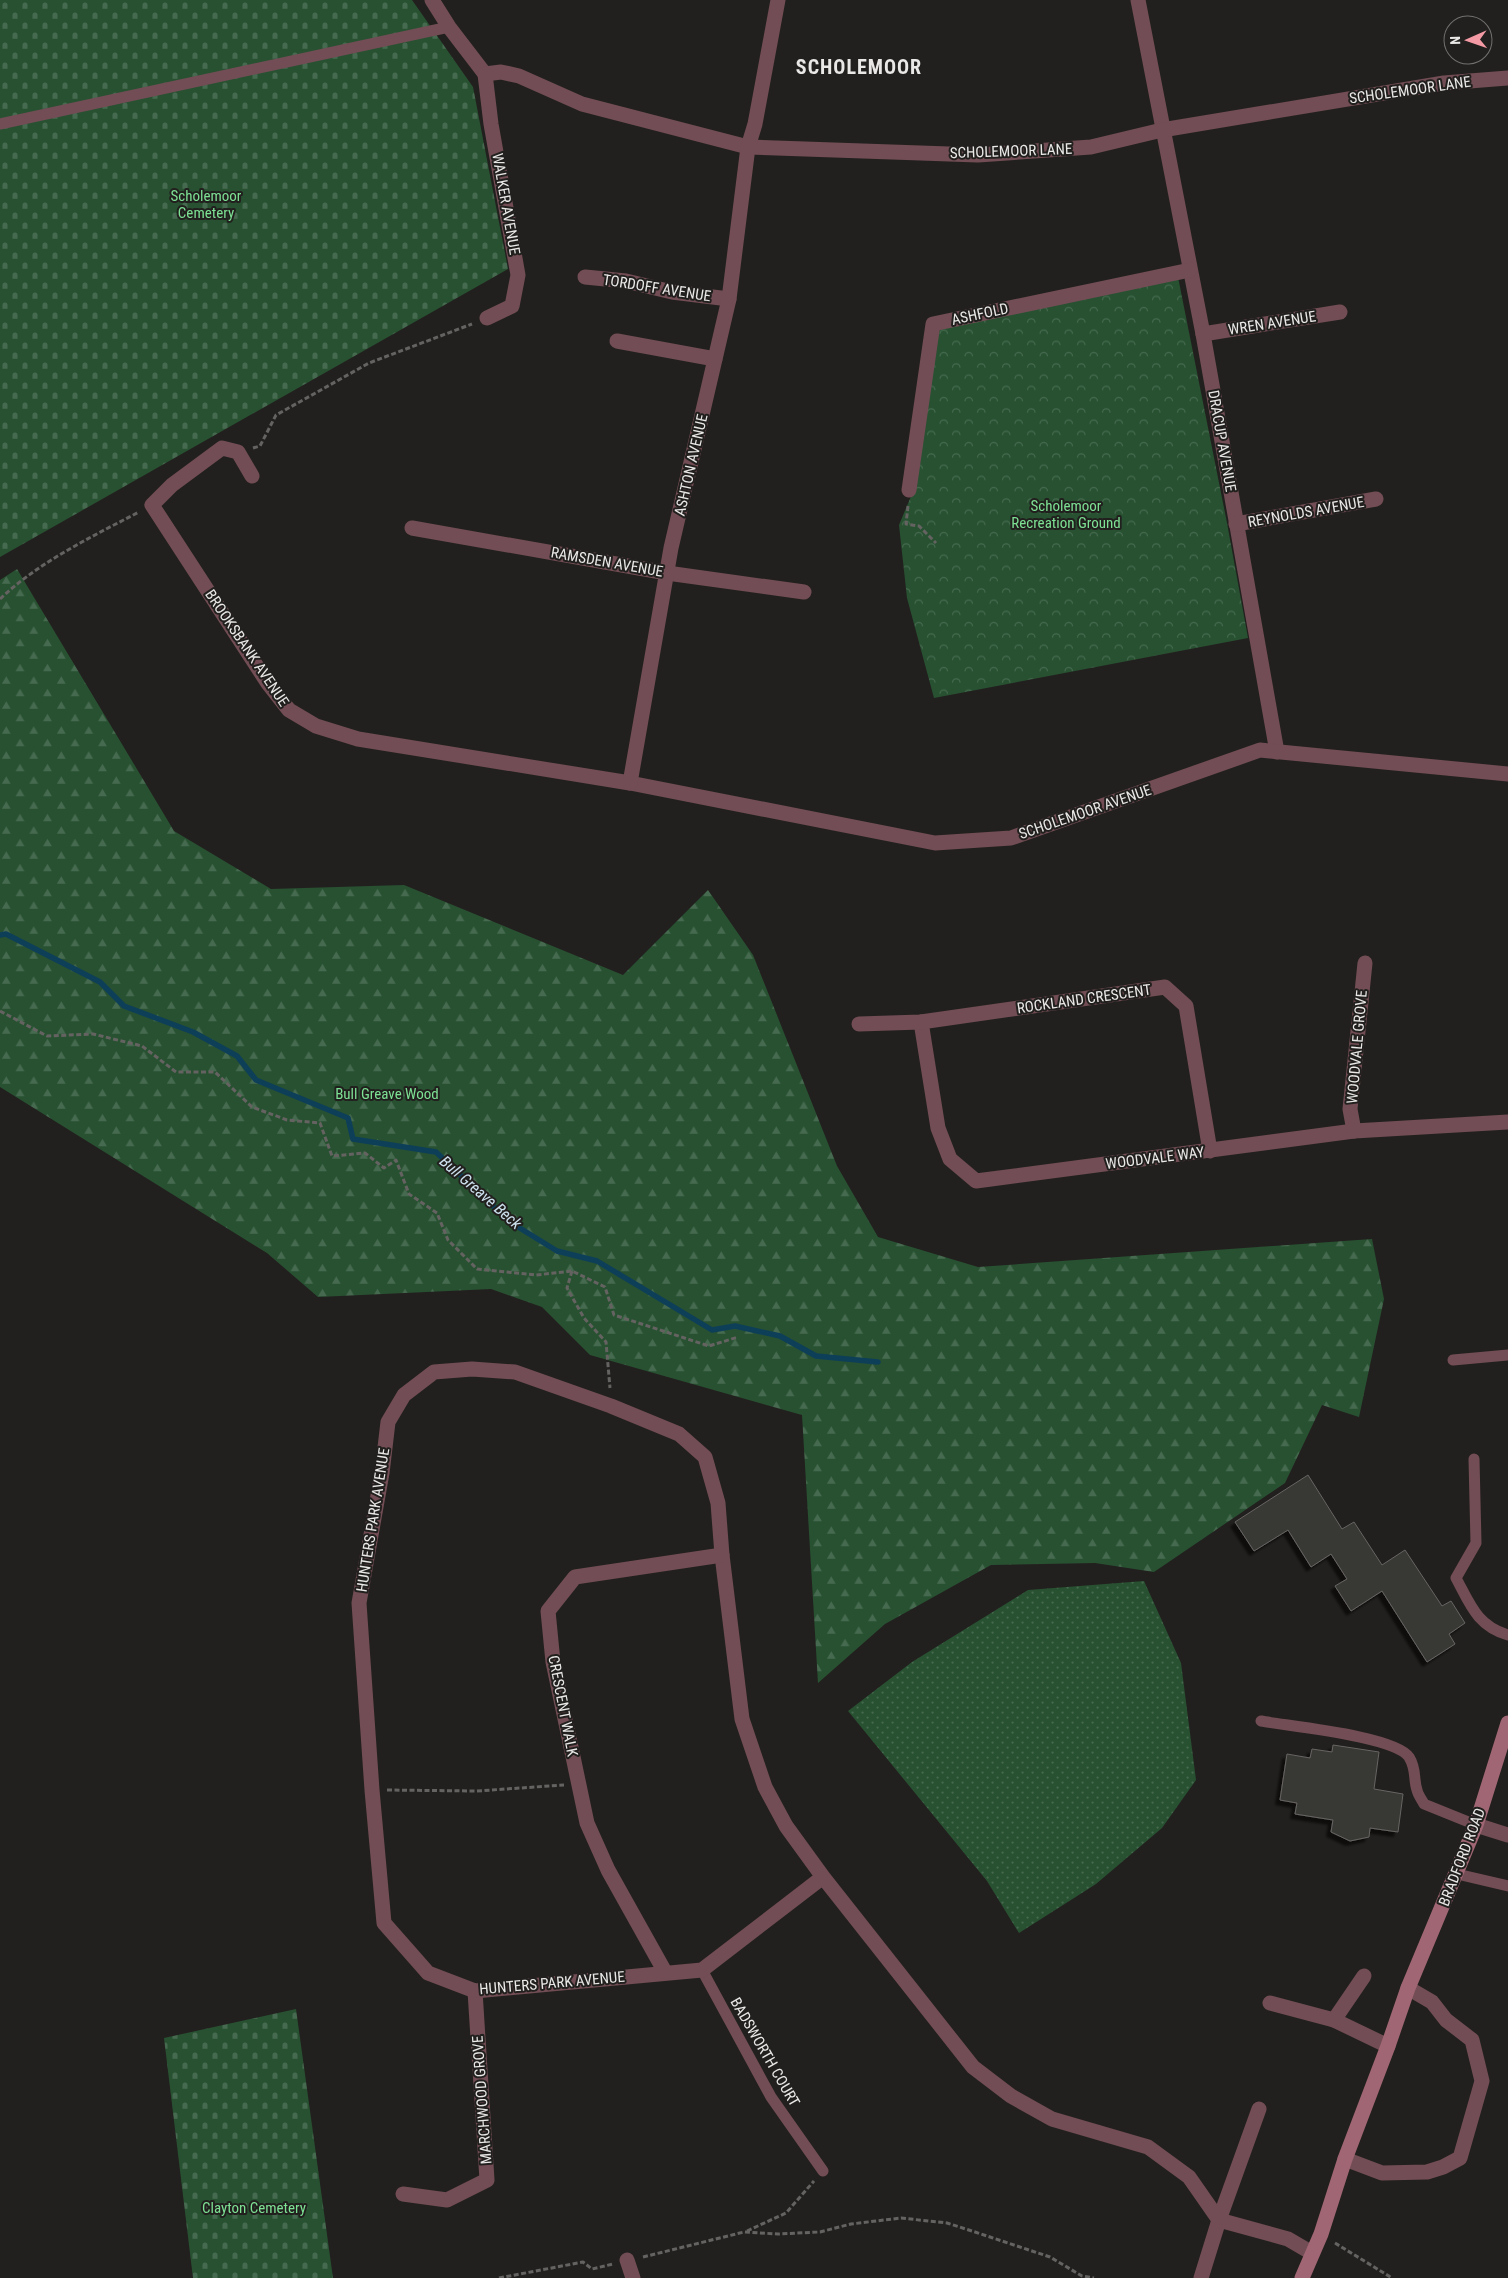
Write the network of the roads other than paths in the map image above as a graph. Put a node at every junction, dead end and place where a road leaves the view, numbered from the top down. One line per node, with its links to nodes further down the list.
1 (432, 0): 4 (street)
2 (778, 0): 9 (street, ASHTON AVENUE)
3 (1138, 0): 8 (street, DRACUP AVENUE)
4 (449, 27): 5 (street); 7 (lane)
5 (485, 74): 9 (street, SCHOLEMOOR LANE); 14 (street, WALKER AVENUE)
6 (1508, 78): 8 (street, SCHOLEMOOR LANE)
7 (0, 124)
8 (1162, 130): 9 (street, SCHOLEMOOR LANE); 10 (street, DRACUP AVENUE)
9 (748, 147): 12 (street, ASHTON AVENUE)
10 (1190, 270): 15 (street, DRACUP AVENUE); 19 (street, ASHFOLD)
11 (584, 276): 12 (street, TORDOFF AVENUE)
12 (729, 299): 17 (street, ASHTON AVENUE)
13 (1340, 312): 15 (street, WREN AVENUE)
14 (486, 318)
15 (1203, 334): 21 (street, DRACUP AVENUE)
16 (617, 341): 17 (street)
17 (715, 359): 23 (street, ASHTON AVENUE)
18 (252, 476): 27 (street, BROOKSBANK AVENUE)
19 (909, 490)
20 (1376, 500): 21 (street, REYNOLDS AVENUE)
21 (1236, 524): 25 (street, DRACUP AVENUE)
22 (412, 528): 23 (street, RAMSDEN AVENUE)
23 (667, 573): 24 (street, RAMSDEN AVENUE); 27 (street, ASHTON AVENUE)
24 (804, 592)
25 (1277, 752): 26 (street, SCHOLEMOOR AVENUE); 27 (street, SCHOLEMOOR AVENUE)
26 (1508, 774)
27 (630, 783)
28 (1365, 963): 32 (street, WOODVALE GROVE)
29 (921, 1022): 30 (street, ROCKLAND CRESCENT); 33 (street, WOODVALE WAY); 33 (street, ROCKLAND CRESCENT)
30 (859, 1024)
31 (1508, 1122): 32 (street, WOODVALE WAY)
32 (1354, 1131): 33 (street, WOODVALE WAY)
33 (1210, 1151)
34 (1508, 1355): 35 (lane)
35 (1453, 1360)
36 (1474, 1460): 38 (lane)
37 (722, 1555): 44 (street, HUNTERS PARK AVENUE); 47 (street, CRESCENT WALK); 50 (street, HUNTERS PARK AVENUE)
38 (1508, 1635)
39 (1261, 1722): 41 (lane)
40 (1508, 1723): 41 (street, BRADFORD ROAD)
41 (1476, 1825): 42 (street); 43 (street, BRADFORD ROAD)
42 (1508, 1835)
43 (1457, 1874): 45 (lane); 49 (street, BRADFORD ROAD)
44 (823, 1877): 46 (street); 58 (street, HUNTERS PARK AVENUE)
45 (1508, 1886)
46 (702, 1970): 47 (street, HUNTERS PARK AVENUE); 56 (lane, BADSWORTH COURT)
47 (664, 1972): 50 (street, HUNTERS PARK AVENUE)
48 (1364, 1976): 52 (street)
49 (1408, 1988): 53 (street, BRADFORD ROAD); 55 (street)
50 (475, 1992): 57 (street, MARCHWOOD GROVE)
51 (1270, 2003): 52 (street)
52 (1334, 2020): 53 (street)
53 (1388, 2046): 55 (street, BRADFORD ROAD)
54 (1259, 2109): 58 (street)
55 (1345, 2159): 59 (street, BRADFORD ROAD)
56 (823, 2171)
57 (403, 2194)
58 (1219, 2220): 59 (street); 62 (street)
59 (1312, 2253): 63 (street, BRADFORD ROAD)
60 (628, 2260): 61 (street)
61 (633, 2278)
62 (1201, 2278)
63 (1302, 2278)

